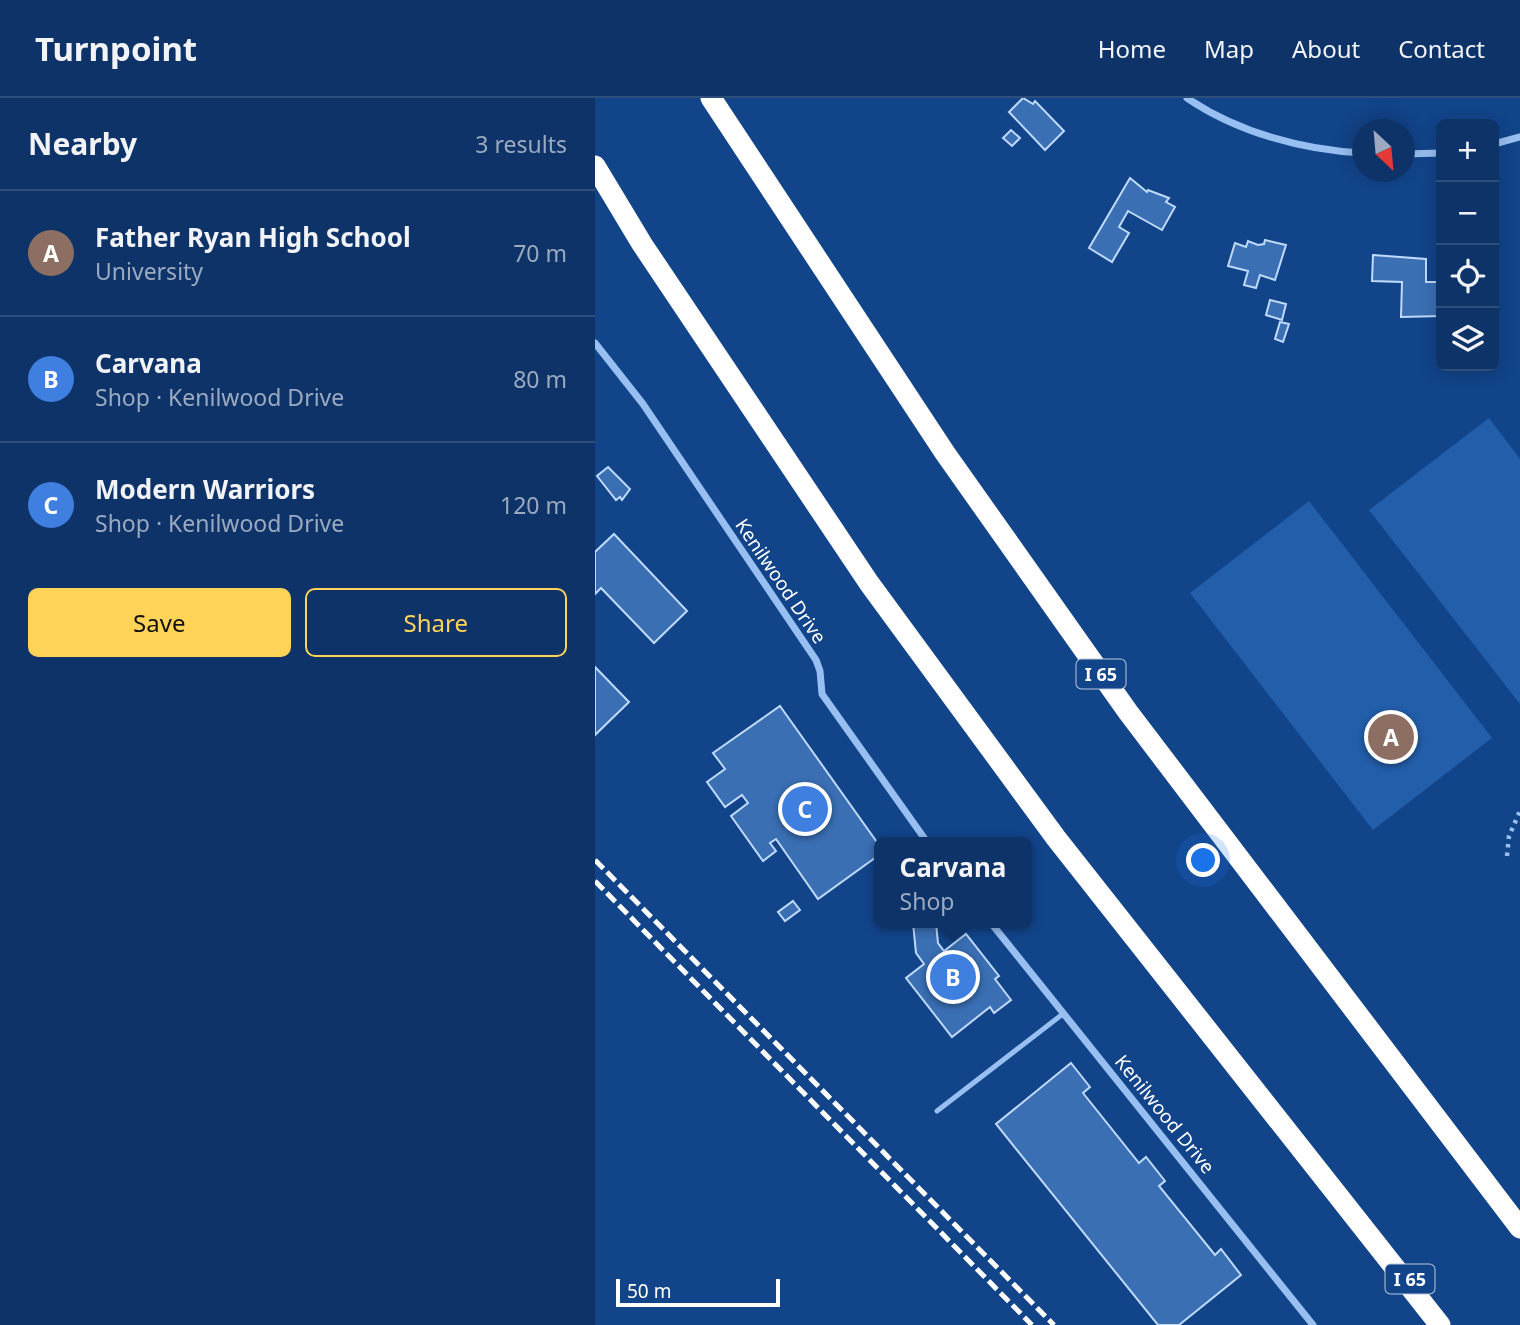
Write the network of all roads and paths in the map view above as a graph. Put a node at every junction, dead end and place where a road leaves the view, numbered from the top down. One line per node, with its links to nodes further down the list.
1 (711, 98): 16 (highway, I 65)
2 (1187, 98): 5 (street)
3 (1520, 137): 4 (street)
4 (1499, 143)
5 (1352, 152)
6 (1436, 153): 7 (street)
7 (1415, 154)
8 (595, 166): 17 (highway, I 65)
9 (595, 342): 11 (street, Kenilwood Drive)
10 (1520, 811): 12 (path)
11 (923, 837)
12 (1507, 856)
13 (995, 928): 14 (street, Kenilwood Drive)
14 (1064, 1013): 15 (lane); 18 (street, Kenilwood Drive)
15 (937, 1111)
16 (1520, 1228)
17 (1370, 1234): 19 (highway); 20 (highway, I 65)
18 (1313, 1325)
19 (1440, 1325)
20 (1450, 1325)

